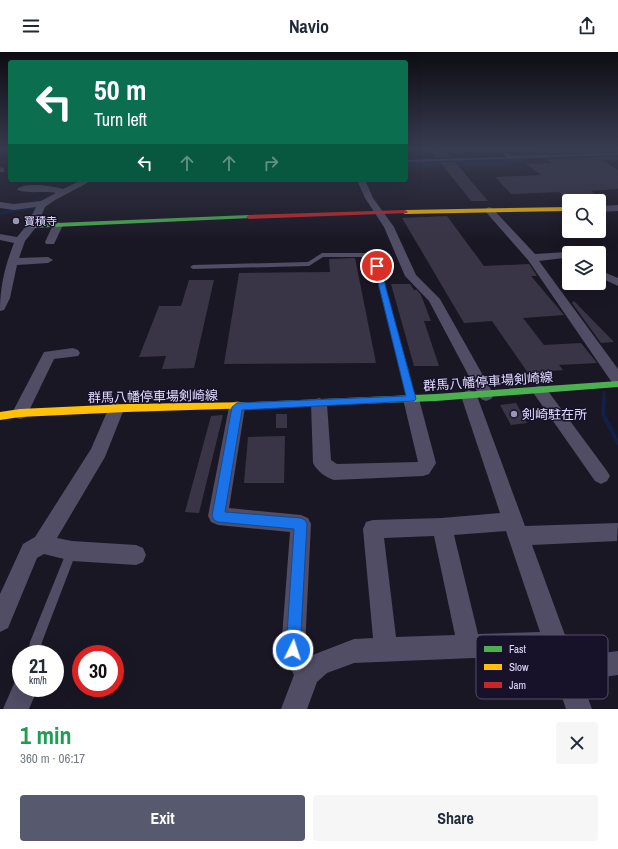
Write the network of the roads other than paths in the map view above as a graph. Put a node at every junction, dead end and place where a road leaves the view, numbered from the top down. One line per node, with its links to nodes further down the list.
1 (67, 182): 4 (street)
2 (84, 182): 4 (street)
3 (362, 182): 13 (street)
4 (79, 184): 6 (street)
5 (21, 189): 6 (street)
6 (63, 192): 8 (street)
7 (3, 202): 8 (street)
8 (43, 204): 15 (street)
9 (618, 208): 11 (street)
10 (562, 209): 12 (street)
11 (606, 209)
12 (489, 210): 13 (street); 20 (street)
13 (378, 212): 14 (street); 31 (street)
14 (58, 225): 15 (street); 18 (street)
15 (32, 226): 17 (street)
16 (0, 237): 17 (street)
17 (20, 241): 22 (street)
18 (50, 242)
19 (562, 256): 20 (street)
20 (532, 258): 28 (street)
21 (48, 260): 22 (street)
22 (12, 262): 26 (street)
23 (193, 267): 32 (lane)
24 (606, 276): 25 (street)
25 (618, 282)
26 (0, 307)
27 (73, 353): 36 (street)
28 (618, 380)
29 (618, 384): 30 (street, 群馬八幡停車場剣崎線)
30 (540, 391): 31 (street, 群馬八幡停車場剣崎線); 38 (street)
31 (478, 396): 32 (street, 群馬八幡停車場剣崎線); 40 (street)
32 (411, 399): 33 (street, 群馬八幡停車場剣崎線); 33 (street)
33 (319, 404): 34 (street, 群馬八幡停車場剣崎線)
34 (237, 407): 35 (street, 群馬八幡停車場剣崎線); 53 (street)
35 (116, 409): 36 (street, 群馬八幡停車場剣崎線); 42 (street)
36 (20, 413): 37 (street, 群馬八幡停車場剣崎線)
37 (0, 416)
38 (601, 476)
39 (442, 527): 40 (street); 48 (street); 50 (street)
40 (516, 529): 41 (street); 46 (street)
41 (617, 532)
42 (42, 544): 43 (street); 45 (street)
43 (72, 551): 44 (street); 47 (lane)
44 (136, 555)
45 (0, 620)
46 (552, 635)
47 (36, 645)
48 (469, 646): 49 (street); 50 (street)
49 (476, 646)
50 (386, 651): 53 (street)
51 (618, 663): 52 (street)
52 (608, 664)
53 (307, 674): 57 (street)
54 (21, 697): 56 (street)
55 (575, 699): 58 (street)
56 (16, 709)
57 (294, 709)
58 (579, 709)

